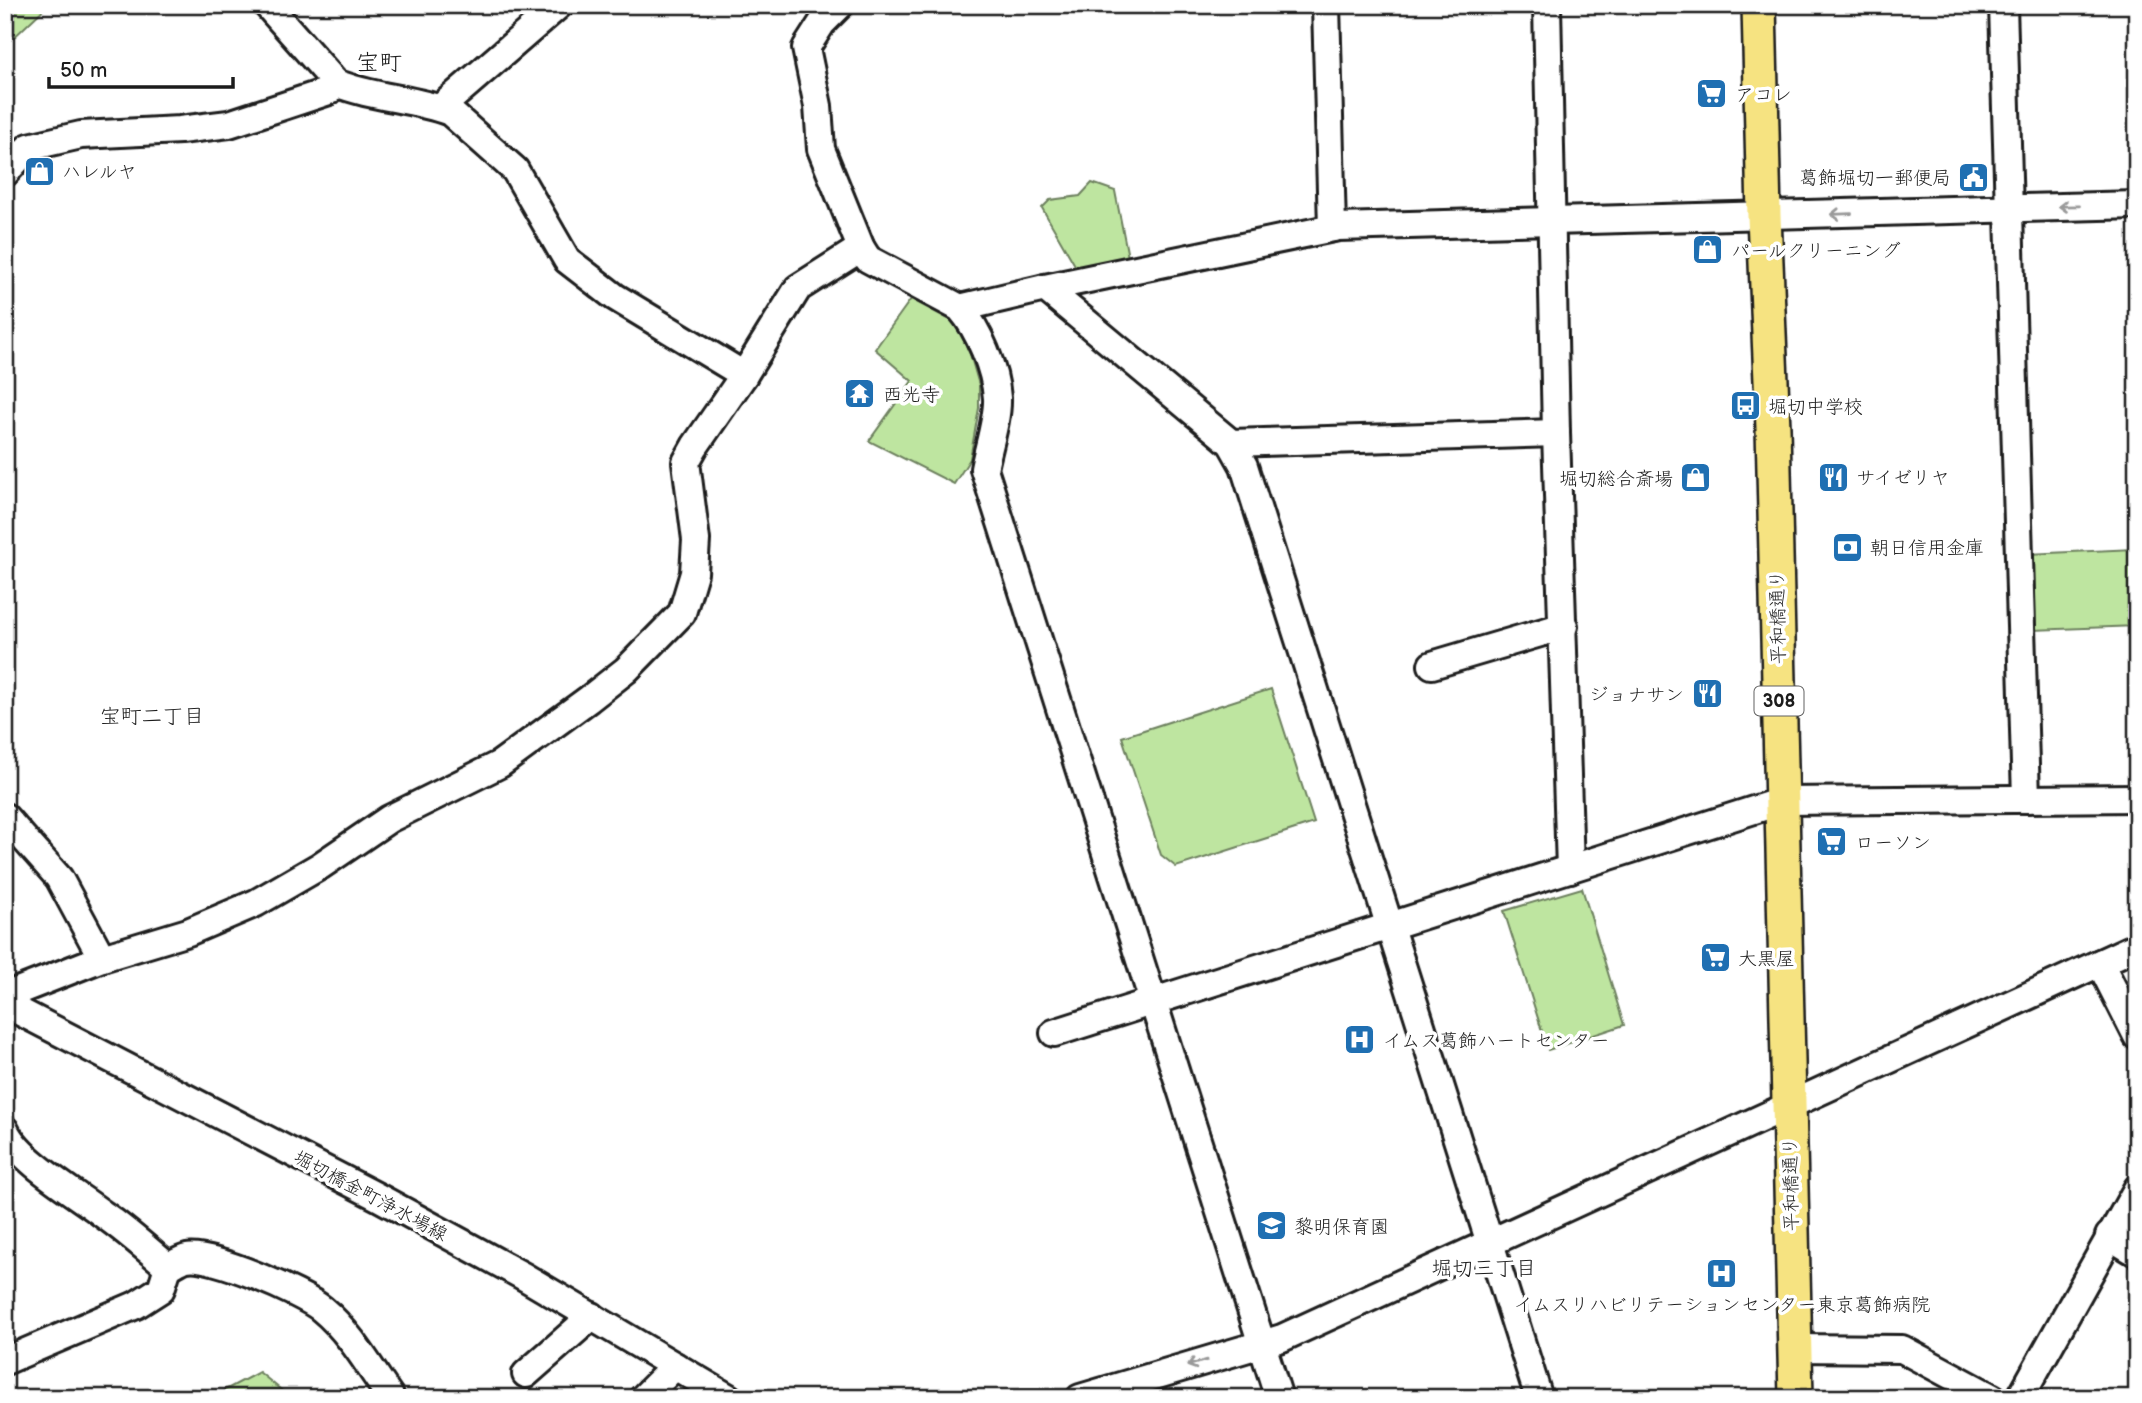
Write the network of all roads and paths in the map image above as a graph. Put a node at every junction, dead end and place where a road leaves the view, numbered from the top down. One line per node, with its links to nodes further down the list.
1 (267, 5): 8 (street)
2 (840, 5): 16 (street)
3 (1325, 5): 15 (street)
4 (1546, 5): 14 (street)
5 (1759, 5): 13 (main road, 平和橋通り / 308)
6 (2003, 5): 12 (street)
7 (542, 11): 9 (street)
8 (336, 83): 9 (street); 10 (street)
9 (440, 108): 19 (street)
10 (5, 173)
11 (2137, 205): 12 (street, one-way to 12)
12 (2009, 208): 13 (street, one-way to 13); 25 (street)
13 (1764, 216): 14 (street); 26 (main road, 平和橋通り / 308)
14 (1553, 220): 15 (street); 20 (street)
15 (1332, 228): 17 (street)
16 (861, 248): 18 (street); 19 (street)
17 (1045, 288): 18 (street); 21 (street)
18 (960, 308): 34 (street)
19 (744, 376): 31 (street)
20 (1556, 433): 21 (street); 22 (street)
21 (1231, 443): 29 (street)
22 (1564, 626): 23 (street); 28 (street)
23 (1432, 665)
24 (2137, 798): 25 (street)
25 (2026, 799): 26 (street)
26 (1782, 801): 28 (street); 38 (main road, 平和橋通り / 308)
27 (5, 817): 31 (street)
28 (1570, 869): 29 (street)
29 (1390, 926): 34 (street); 42 (street)
30 (2137, 946): 32 (street)
31 (102, 958): 33 (street)
32 (2099, 963): 37 (street); 38 (street)
33 (5, 996)
34 (1154, 1001): 36 (street); 46 (street)
35 (5, 1004): 45 (street, 堀切橋金町浄水場線)
36 (1054, 1032)
37 (2137, 1036)
38 (1788, 1106): 42 (street); 47 (main road, 平和橋通り / 308)
39 (5, 1130): 44 (street)
40 (2137, 1189): 41 (street)
41 (2109, 1236): 43 (street); 59 (street)
42 (1491, 1241): 46 (street); 56 (street)
43 (2137, 1253)
44 (168, 1268): 48 (street); 51 (street)
45 (592, 1316): 49 (street, 堀切橋金町浄水場線); 50 (street)
46 (1262, 1344): 54 (street, one-way to 54); 55 (street)
47 (1794, 1348): 57 (main road, 平和橋通り / 308); 58 (street)
48 (5, 1361)
49 (675, 1366): 52 (street); 53 (street, 堀切橋金町浄水場線)
50 (526, 1374)
51 (391, 1398)
52 (643, 1398)
53 (729, 1398)
54 (1080, 1398)
55 (1279, 1398)
56 (1539, 1398)
57 (1796, 1398)
58 (1993, 1398)
59 (2020, 1398)

